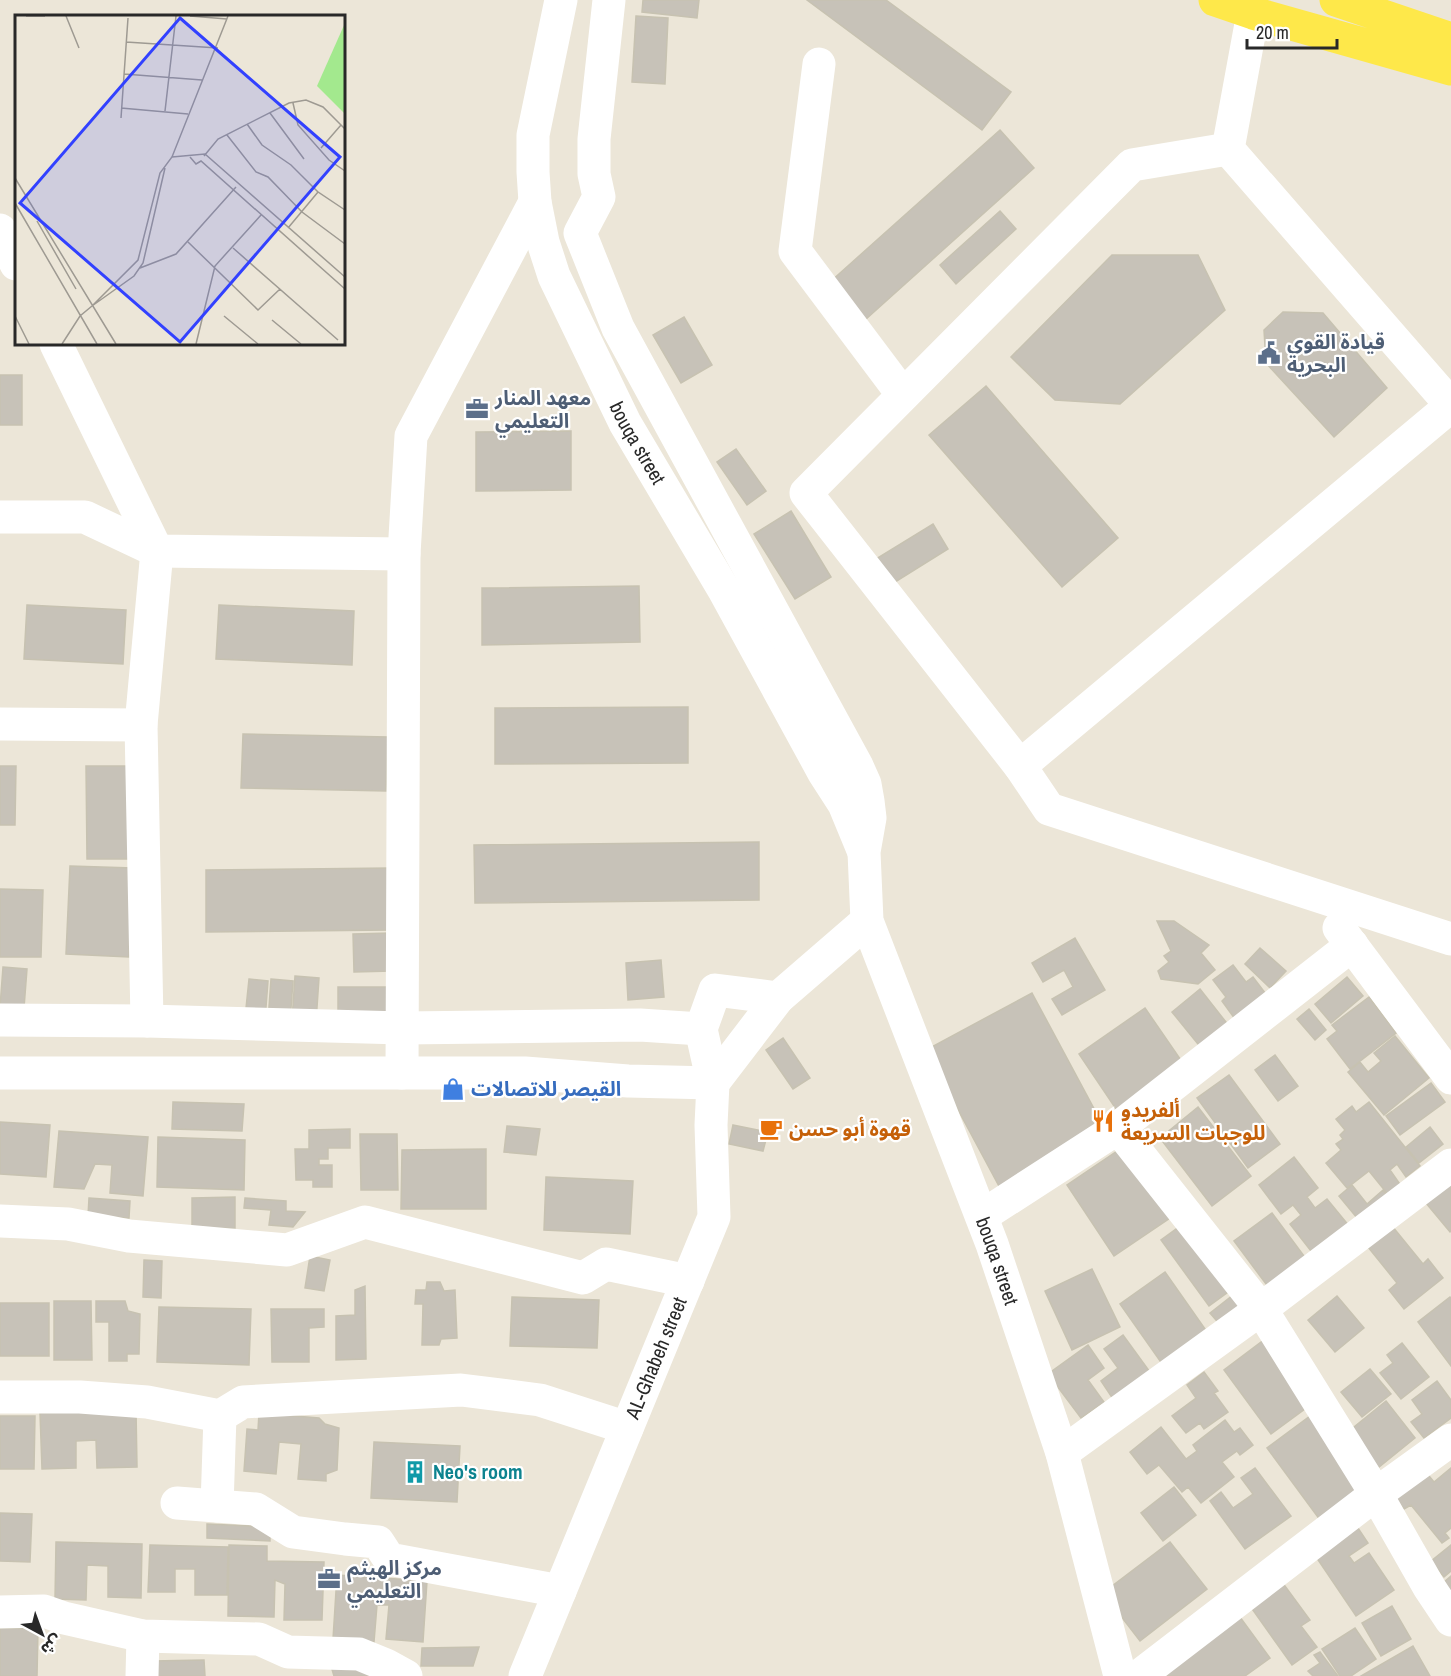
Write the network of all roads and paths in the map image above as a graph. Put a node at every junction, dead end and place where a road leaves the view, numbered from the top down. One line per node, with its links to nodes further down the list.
1 (561, 0): 10 (street, bouqa street)
2 (609, 0): 22 (street, bouqa street)
3 (1215, 0): 5 (main road)
4 (1336, 0): 6 (main road)
5 (1253, 13): 8 (main road); 9 (street)
6 (1451, 39)
7 (819, 64): 14 (street)
8 (1451, 69)
9 (1228, 149): 14 (street); 15 (street)
10 (535, 202): 18 (street); 22 (street, bouqa street)
11 (0, 230): 12 (street)
12 (15, 262)
13 (56, 345): 17 (street)
14 (903, 395): 21 (street)
15 (1451, 406): 21 (street)
16 (0, 517): 17 (street)
17 (157, 551): 18 (street); 20 (street)
18 (404, 554): 30 (street)
19 (0, 724): 20 (street)
20 (141, 724): 29 (street)
21 (1020, 766): 23 (street)
22 (864, 852): 24 (street, bouqa street)
23 (1313, 894): 25 (street); 26 (street)
24 (867, 921): 27 (street); 38 (street, bouqa street)
25 (1451, 939)
26 (1352, 945): 34 (street); 36 (street)
27 (778, 998): 31 (street); 35 (street)
28 (0, 1020): 29 (street)
29 (147, 1022): 30 (street)
30 (403, 1028): 31 (street); 33 (street)
31 (701, 1029): 35 (street, AL-Ghabeh street)
32 (0, 1073): 33 (street)
33 (402, 1073): 35 (street)
34 (1451, 1078)
35 (713, 1083): 40 (street, AL-Ghabeh street)
36 (1118, 1128): 38 (street); 41 (street)
37 (1451, 1164): 41 (street)
38 (982, 1216): 46 (street, bouqa street)
39 (0, 1221): 40 (street)
40 (688, 1281): 44 (street, AL-Ghabeh street)
41 (1261, 1309): 46 (street); 47 (street)
42 (0, 1397): 43 (street)
43 (220, 1416): 44 (street); 49 (street)
44 (627, 1428): 50 (street, AL-Ghabeh street)
45 (1451, 1440): 47 (street)
46 (1062, 1453): 57 (street, bouqa street)
47 (1376, 1494): 52 (street); 58 (street)
48 (177, 1503): 49 (street)
49 (217, 1506): 50 (street)
50 (560, 1591): 56 (street, AL-Ghabeh street)
51 (0, 1612): 53 (street)
52 (1451, 1620)
53 (143, 1636): 54 (street); 55 (street)
54 (142, 1676)
55 (406, 1676)
56 (525, 1676)
57 (1120, 1676)
58 (1139, 1676)

